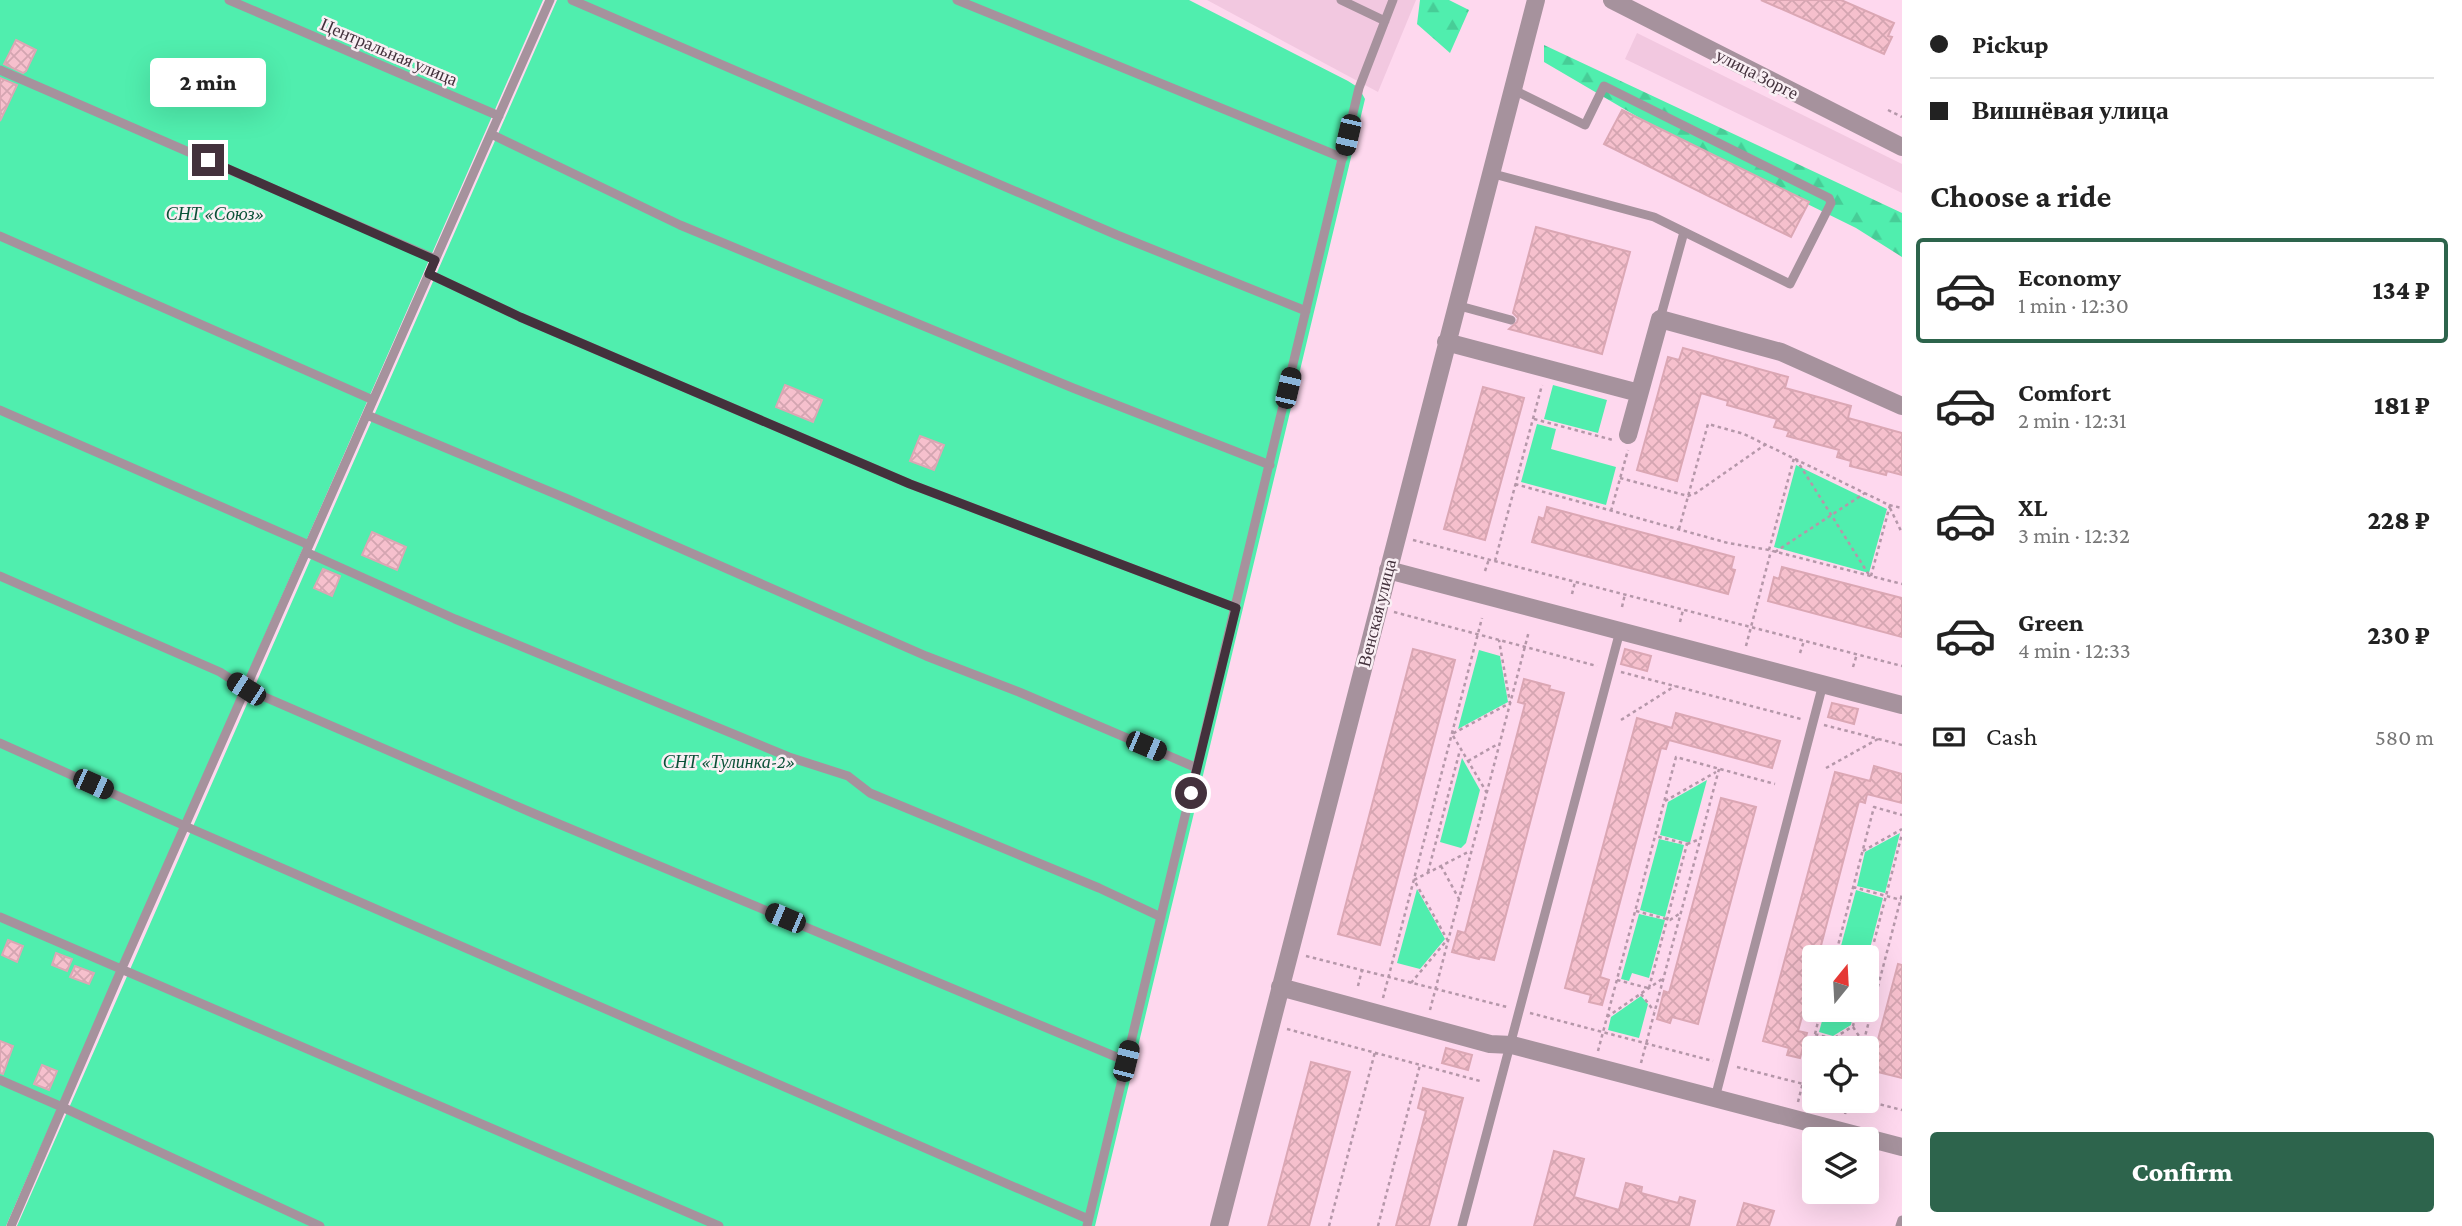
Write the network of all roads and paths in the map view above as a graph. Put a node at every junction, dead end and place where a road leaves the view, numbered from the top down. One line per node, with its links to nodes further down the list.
1 (229, 0): 13 (lane, Центральная улица)
2 (550, 0): 13 (lane)
3 (572, 0): 24 (lane)
4 (957, 0): 17 (lane)
5 (1341, 0): 9 (lane)
6 (1393, 0): 9 (lane)
7 (1536, 0): 11 (street, Венская улица)
8 (1612, 0): 16 (street, улица Зорге)
9 (1385, 21): 17 (lane)
10 (0, 70): 21 (lane)
11 (1512, 89): 18 (street, Венская улица); 19 (lane)
12 (1888, 110): 14 (path)
13 (499, 116): 15 (lane)
14 (1902, 117)
15 (491, 134): 21 (lane); 38 (lane)
16 (1902, 147)
17 (1343, 158): 24 (lane)
18 (1490, 173): 19 (lane); 23 (street, Венская улица)
19 (1684, 232): 25 (lane)
20 (0, 236): 30 (lane)
21 (435, 260): 22 (lane)
22 (429, 274): 30 (lane); 63 (lane)
23 (1456, 305): 26 (lane); 27 (street, Венская улица)
24 (1306, 311): 38 (lane)
25 (1660, 319): 29 (street); 31 (street)
26 (1511, 320)
27 (1447, 342): 28 (street); 49 (street, Венская улица)
28 (1547, 368): 29 (street); 34 (path)
29 (1639, 393): 35 (street)
30 (373, 400): 33 (lane)
31 (1902, 406)
32 (0, 410): 50 (lane)
33 (367, 415): 50 (lane); 95 (lane)
34 (1533, 418): 35 (path); 40 (path)
35 (1629, 439): 39 (path)
36 (1766, 444): 37 (path); 42 (path); 42 (path)
37 (1795, 459): 41 (path); 46 (path); 51 (path)
38 (1270, 465): 63 (lane)
39 (1620, 478): 42 (path); 45 (path)
40 (1516, 484): 45 (path); 53 (path)
41 (1865, 493): 43 (path); 46 (path)
42 (1688, 496): 47 (path)
43 (1890, 506): 44 (path); 48 (path); 57 (path)
44 (1902, 508)
45 (1611, 511): 47 (path)
46 (1831, 515): 51 (path); 57 (path)
47 (1679, 529): 51 (path)
48 (1902, 533)
49 (1397, 535): 52 (path); 54 (street, Венская улица)
50 (308, 549): 83 (lane); 122 (lane)
51 (1772, 551): 57 (path); 68 (path)
52 (1489, 559): 53 (path); 55 (path)
53 (1495, 561): 58 (path)
54 (1388, 570): 64 (street, Венская улица); 70 (street)
55 (1485, 571)
56 (0, 576): 83 (lane)
57 (1870, 576): 59 (path)
58 (1576, 582): 60 (path); 61 (path)
59 (1902, 584)
60 (1572, 594)
61 (1625, 594): 62 (path); 65 (path)
62 (1622, 607)
63 (1236, 608): 95 (lane)
64 (1378, 608): 71 (path); 127 (street, Венская улица)
65 (1683, 610): 67 (path); 68 (path)
66 (1482, 618): 71 (path)
67 (1680, 622)
68 (1751, 627): 73 (path); 77 (path)
69 (1529, 631): 74 (path)
70 (1620, 631): 77 (street); 80 (lane)
71 (1478, 635): 72 (path); 88 (path)
72 (1499, 640): 74 (path); 84 (path)
73 (1804, 640): 75 (path); 76 (path)
74 (1525, 647): 80 (path); 84 (path)
75 (1800, 653)
76 (1857, 654): 78 (path); 79 (path)
77 (1741, 663): 81 (street)
78 (1902, 666)
79 (1853, 667)
80 (1610, 669): 82 (path); 140 (lane)
81 (1823, 684): 85 (street); 87 (lane)
82 (1675, 686): 86 (path); 87 (path)
83 (246, 689): 102 (lane); 157 (lane)
84 (1510, 703): 88 (path); 91 (path)
85 (1902, 705)
86 (1621, 720)
87 (1813, 722): 89 (path); 158 (lane)
88 (1452, 734): 93 (path); 113 (path)
89 (1878, 739): 92 (path); 96 (path)
90 (0, 743): 102 (lane)
91 (1500, 743): 94 (path); 99 (path)
92 (1902, 745)
93 (1461, 749): 94 (path); 112 (path)
94 (1468, 761): 99 (path)
95 (1197, 768): 122 (lane)
96 (1826, 768)
97 (1719, 769): 98 (path); 100 (path); 100 (path); 105 (path)
98 (1775, 784)
99 (1487, 793): 107 (path)
100 (1665, 801): 104 (path)
101 (1902, 815): 108 (path)
102 (185, 826): 128 (lane); 173 (lane)
103 (1902, 832): 108 (path); 109 (path)
104 (1656, 836): 106 (path); 119 (path)
105 (1700, 839): 106 (path); 120 (path)
106 (1687, 844): 123 (path)
107 (1472, 850): 111 (path); 117 (path)
108 (1863, 851): 114 (path)
109 (1896, 856): 110 (path); 116 (path)
110 (1902, 858)
111 (1441, 866): 112 (path); 117 (path)
112 (1428, 872): 113 (path)
113 (1414, 880): 124 (path); 130 (path)
114 (1853, 887): 116 (path); 125 (path)
115 (1902, 894): 118 (path)
116 (1886, 896): 118 (path); 126 (path)
117 (1459, 899): 124 (path)
118 (1901, 900): 132 (path)
119 (1636, 911): 123 (path); 133 (path)
120 (1681, 913): 123 (path); 131 (path)
121 (0, 917): 128 (lane)
122 (1161, 917): 157 (lane)
123 (1668, 919): 137 (path)
124 (1448, 940): 134 (path); 138 (path)
125 (1838, 945)
126 (1873, 945)
127 (1290, 951): 129 (path); 136 (street, Венская улица)
128 (122, 968): 168 (lane); 176 (lane)
129 (1362, 970): 130 (path); 135 (path)
130 (1388, 977): 134 (path); 142 (path)
131 (1664, 978): 137 (path); 141 (path)
132 (1880, 978)
133 (1617, 980): 137 (path); 143 (path)
134 (1411, 983): 138 (path)
135 (1358, 986)
136 (1280, 987): 142 (street); 146 (street, Венская улица)
137 (1649, 988): 139 (path)
138 (1435, 989): 140 (path); 148 (path)
139 (1641, 994): 141 (path); 143 (path)
140 (1520, 1011): 149 (path); 155 (lane)
141 (1655, 1012): 154 (path)
142 (1379, 1014): 148 (street)
143 (1607, 1017): 149 (path)
144 (1818, 1022): 150 (path)
145 (1853, 1022): 147 (path)
146 (1271, 1024): 156 (path); 177 (street, Венская улица)
147 (1852, 1026): 152 (path); 153 (path)
148 (1426, 1027): 155 (street)
149 (1604, 1032): 154 (path); 160 (path)
150 (1815, 1034): 151 (path)
151 (1824, 1036)
152 (1836, 1036)
153 (1859, 1036)
154 (1646, 1044): 158 (path); 161 (path)
155 (1512, 1045): 160 (street); 180 (lane)
156 (1375, 1052): 159 (path); 178 (path)
157 (1126, 1061): 173 (lane)
158 (1724, 1063): 164 (path); 166 (lane)
159 (1420, 1065): 163 (path); 179 (path)
160 (1594, 1066): 161 (street)
161 (1637, 1078): 166 (street)
162 (0, 1080): 168 (lane)
163 (1480, 1081)
164 (1802, 1083)
165 (1802, 1087): 170 (path)
166 (1715, 1098): 170 (street)
167 (1879, 1104): 169 (path)
168 (62, 1107): 174 (lane); 175 (lane)
169 (1902, 1110)
170 (1793, 1119): 171 (street)
171 (1902, 1147)
172 (1902, 1220): 181 (lane)
173 (1087, 1223)
174 (11, 1226)
175 (320, 1226)
176 (719, 1226)
177 (1219, 1226)
178 (1329, 1226)
179 (1378, 1226)
180 (1462, 1226)
181 (1900, 1226)

